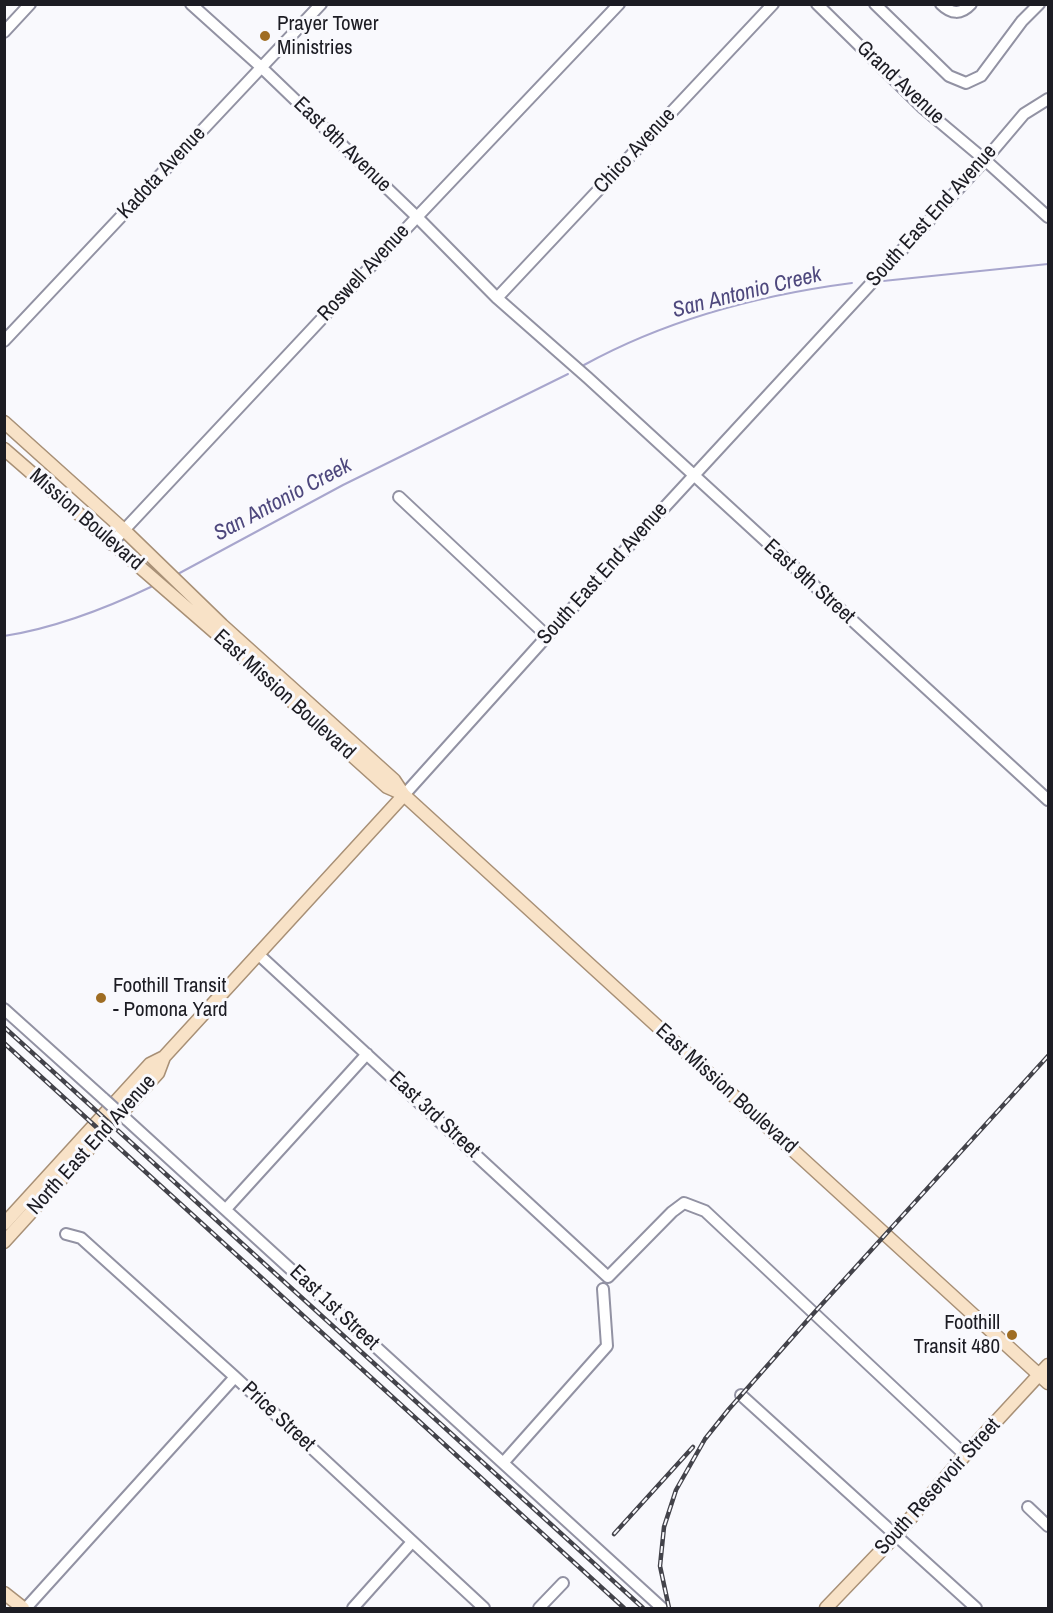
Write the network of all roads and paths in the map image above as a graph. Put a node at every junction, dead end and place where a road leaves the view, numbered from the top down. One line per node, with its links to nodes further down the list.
1 (30, 4): 11 (street)
2 (191, 4): 12 (street, East 9th Avenue)
3 (321, 4): 12 (street, Kadota Avenue)
4 (619, 4): 15 (street, Roswell Avenue)
5 (774, 4): 17 (street, Chico Avenue)
6 (817, 4): 14 (street, Grand Avenue)
7 (875, 4): 10 (street)
8 (941, 4): 9 (street)
9 (971, 4)
10 (1039, 4)
11 (4, 32)
12 (261, 67): 15 (street, East 9th Avenue); 18 (street, Kadota Avenue)
13 (1048, 99): 14 (street, South East End Avenue)
14 (985, 160): 16 (street, Grand Avenue); 22 (street, South East End Avenue)
15 (417, 217): 17 (street, East 9th Avenue); 24 (street, Roswell Avenue)
16 (1048, 217)
17 (497, 298): 19 (street, East 9th Avenue)
18 (4, 341)
19 (571, 362): 22 (street, East 9th Street)
20 (4, 422): 24 (main road, East Mission Boulevard)
21 (4, 449): 25 (main road, Mission Boulevard)
22 (693, 475): 27 (street, South East End Avenue); 29 (street, East 9th Street)
23 (399, 497): 27 (street)
24 (124, 530): 25 (street, Roswell Avenue); 28 (main road, East Mission Boulevard)
25 (111, 544): 26 (main road, Mission Boulevard)
26 (167, 591): 28 (main road, East Mission Boulevard)
27 (546, 635): 28 (street, South East End Avenue)
28 (404, 795): 30 (main road, South East End Avenue); 41 (main road, East Mission Boulevard)
29 (1048, 801)
30 (258, 954): 32 (street, East 3rd Street); 33 (main road, South East End Avenue)
31 (4, 1008): 34 (street, East 1st Street, bridge)
32 (368, 1054): 34 (street); 43 (street, East 3rd Street)
33 (165, 1057): 35 (main road, North East End Avenue); 37 (main road, North East End Avenue)
34 (226, 1209): 44 (street, East 1st Street)
35 (4, 1224)
36 (66, 1234): 40 (street, Price Street)
37 (4, 1242)
38 (603, 1289): 44 (street)
39 (1048, 1365): 41 (main road, South Reservoir Street)
40 (235, 1377): 48 (street, Price Street); 51 (street)
41 (1044, 1379): 43 (main road, South Reservoir Street)
42 (741, 1395): 47 (street)
43 (965, 1455): 47 (main road, South Reservoir Street)
44 (503, 1462): 55 (street, East 1st Street)
45 (1028, 1507): 46 (street)
46 (1048, 1526)
47 (896, 1535): 56 (main road, South Reservoir Street); 57 (street)
48 (412, 1542): 52 (street); 53 (street, Price Street)
49 (563, 1583): 54 (street)
50 (4, 1593): 51 (main road)
51 (24, 1608)
52 (353, 1608)
53 (484, 1608)
54 (539, 1608)
55 (662, 1608)
56 (826, 1608)
57 (976, 1608)

